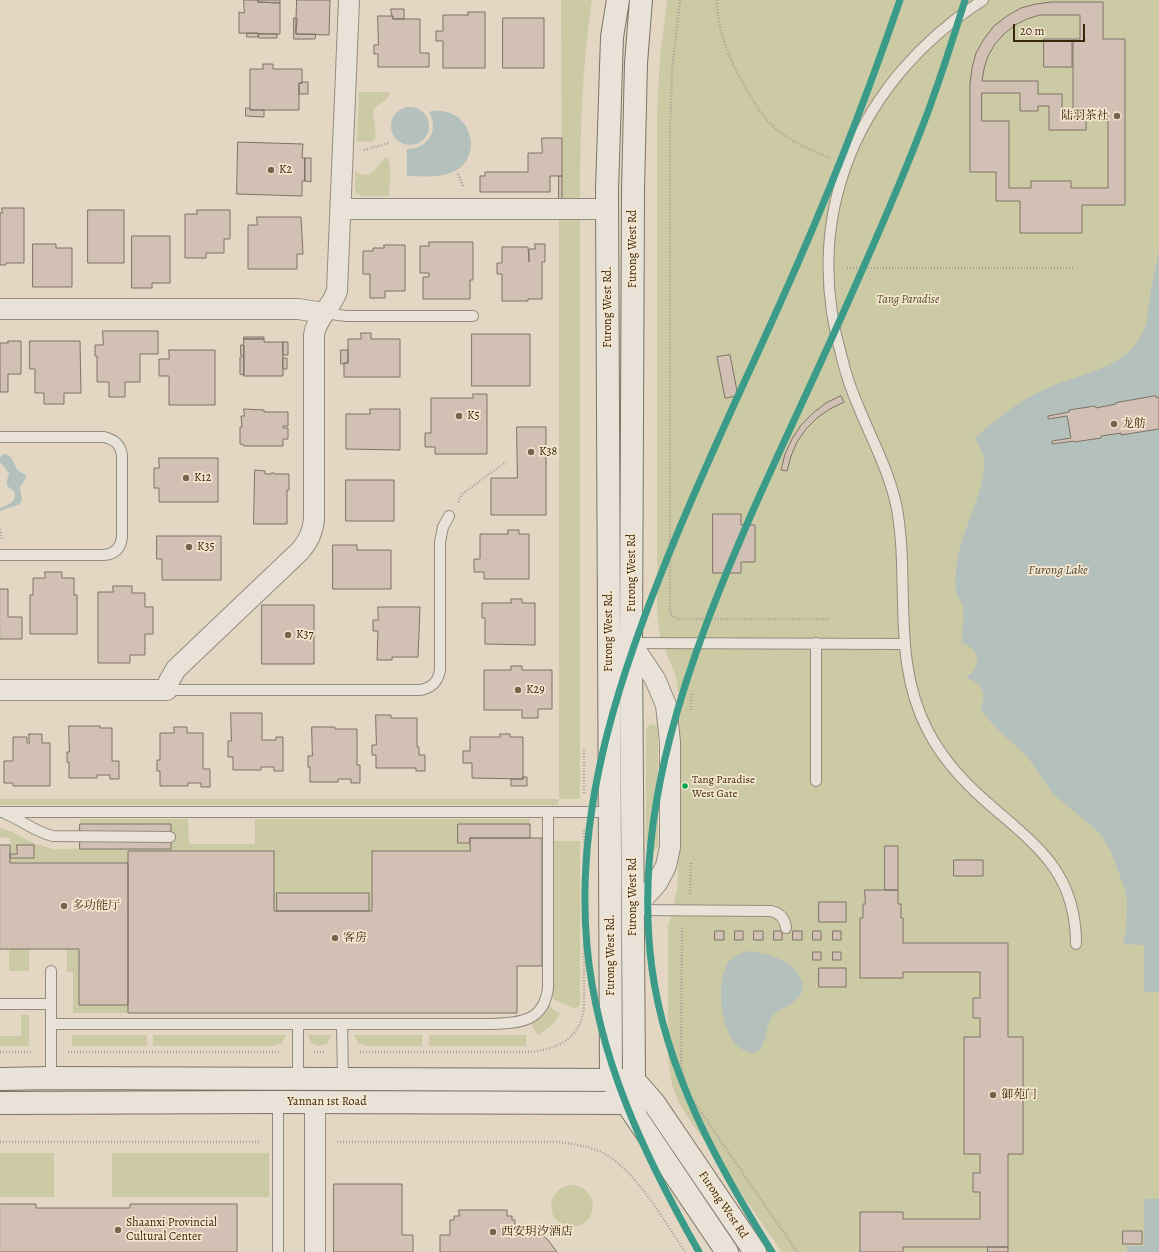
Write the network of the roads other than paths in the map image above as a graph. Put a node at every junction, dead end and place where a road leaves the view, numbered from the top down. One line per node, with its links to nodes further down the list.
1 (349, 0): 5 (street)
2 (618, 0): 6 (main road, Furong West Rd.)
3 (641, 0): 13 (main road, Furong West Rd)
4 (983, 0): 15 (lane)
5 (341, 209): 6 (street); 8 (street)
6 (607, 209): 20 (main road, Furong West Rd.)
7 (0, 309): 8 (street)
8 (324, 313): 9 (lane); 17 (street)
9 (473, 316)
10 (0, 437): 12 (lane)
11 (449, 516): 17 (lane)
12 (0, 555)
13 (631, 643): 14 (lane); 23 (main road, Furong West Rd); 23 (street)
14 (816, 643): 15 (lane); 18 (lane)
15 (904, 644): 25 (lane)
16 (0, 690): 17 (street)
17 (167, 690)
18 (816, 781)
19 (548, 812): 20 (lane); 21 (lane); 31 (lane)
20 (610, 812): 36 (main road, Furong West Rd.)
21 (0, 813): 22 (lane)
22 (170, 837)
23 (633, 910): 24 (lane); 37 (main road, Furong West Rd)
24 (786, 928)
25 (1076, 944)
26 (51, 971): 28 (lane)
27 (0, 1004): 28 (lane)
28 (51, 1004): 29 (lane)
29 (51, 1024): 30 (lane); 32 (lane)
30 (298, 1024): 31 (lane); 34 (lane)
31 (342, 1024): 35 (lane)
32 (51, 1078): 33 (main road, Yannan 1st Road); 34 (main road, Yannan 1st Road)
33 (0, 1079)
34 (298, 1079): 35 (main road, Yannan 1st Road)
35 (343, 1079): 36 (main road, Yannan 1st Road)
36 (611, 1080): 37 (main road, Yannan 1st Road); 41 (main road)
37 (634, 1080): 42 (main road, Furong West Rd)
38 (278, 1102): 39 (main road, Yannan 1st Road); 40 (main road, Yannan 1st Road); 43 (lane)
39 (316, 1102): 41 (main road, Yannan 1st Road); 44 (street)
40 (0, 1103)
41 (628, 1104): 42 (main road, Yannan 1st Road); 45 (main road)
42 (654, 1104): 46 (main road, Furong West Rd)
43 (278, 1252)
44 (316, 1252)
45 (727, 1252)
46 (755, 1252)

